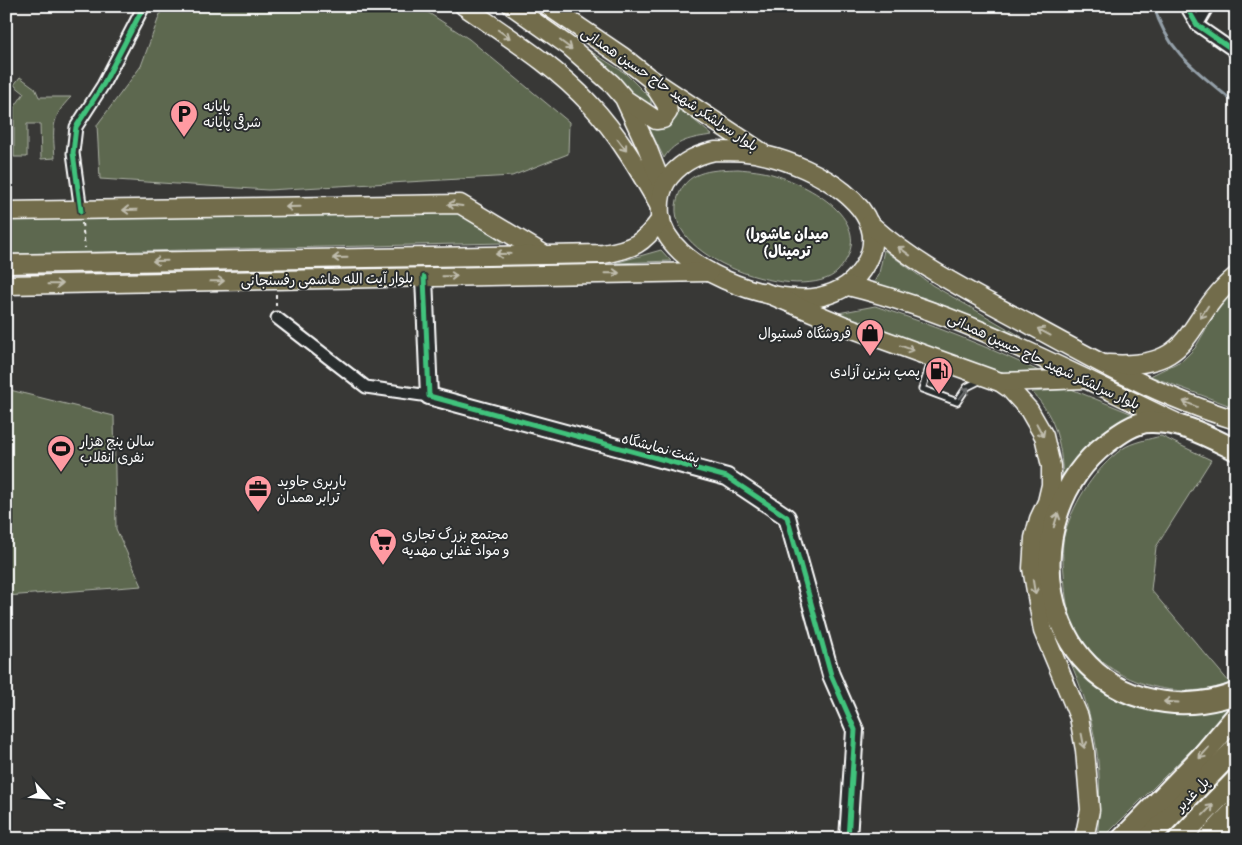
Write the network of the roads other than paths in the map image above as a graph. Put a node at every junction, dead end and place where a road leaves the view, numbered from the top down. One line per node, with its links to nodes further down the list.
1 (144, 6): 14 (street)
2 (464, 6): 12 (main road, one-way to 12)
3 (512, 6): 10 (main road, بلوار سرلشکر شهید حاج حسین همدانی, one-way to 10)
4 (548, 6): 9 (main road, بلوار سرلشکر شهید حاج حسین همدانی)
5 (1186, 6): 7 (street)
6 (1208, 6): 7 (street)
7 (1197, 25): 8 (street)
8 (1236, 52)
9 (648, 77): 10 (main road); 11 (main road, بلوار سرلشکر شهید حاج حسین همدانی)
10 (624, 98): 12 (main road, بلوار سرلشکر شهید حاج حسین همدانی)
11 (767, 155): 12 (main road, بلوار آیت الله هاشمی رفسنجانی); 15 (main road, بلوار سرلشکر شهید حاج حسین همدانی)
12 (661, 204): 16 (main road, بلوار آیت الله هاشمی رفسنجانی); 19 (main road)
13 (6, 211): 14 (main road)
14 (81, 211): 16 (main road, one-way to 14)
15 (870, 224): 23 (main road); 27 (main road, بلوار سرلشکر شهید حاج حسین همدانی, one-way to 15)
16 (543, 254): 17 (main road, بلوار آیت الله هاشمی رفسنجانی, one-way to 17)
17 (422, 256): 18 (main road, بلوار آیت الله هاشمی رفسنجانی, one-way to 18); 20 (main road)
18 (6, 264)
19 (709, 272): 20 (main road, بلوار آیت الله هاشمی رفسنجانی, one-way to 19); 24 (main road)
20 (424, 276): 22 (main road, بلوار آیت الله هاشمی رفسنجانی, one-way to 20); 30 (street)
21 (1236, 276): 27 (main road, one-way to 27)
22 (6, 285)
23 (848, 286): 24 (main road); 28 (main road, بلوار سرلشکر شهید حاج حسین همدانی)
24 (764, 292): 26 (main road, one-way to 26)
25 (277, 318): 30 (street)
26 (933, 357): 29 (main road); 29 (lane, one-way to 29)
27 (1100, 363): 31 (main road, بلوار سرلشکر شهید حاج حسین همدانی, one-way to 27)
28 (1086, 379): 29 (main road); 32 (main road, بلوار سرلشکر شهید حاج حسین همدانی)
29 (993, 380): 40 (main road, one-way to 40)
30 (429, 396): 39 (street, پشت نمایشگاه)
31 (1236, 420)
32 (1184, 426): 33 (highway, بلوار سرلشکر شهید حاج حسین همدانی); 34 (highway, one-way to 32)
33 (1236, 450)
34 (1228, 696)
35 (1236, 716): 41 (highway, one-way to 41)
36 (1236, 748): 42 (highway, پل غدیر)
37 (1236, 780): 43 (highway, پل غدیر, one-way to 37)
38 (1236, 809): 44 (highway)
39 (848, 839)
40 (1084, 839)
41 (1122, 839)
42 (1148, 839)
43 (1179, 839)
44 (1208, 839)

